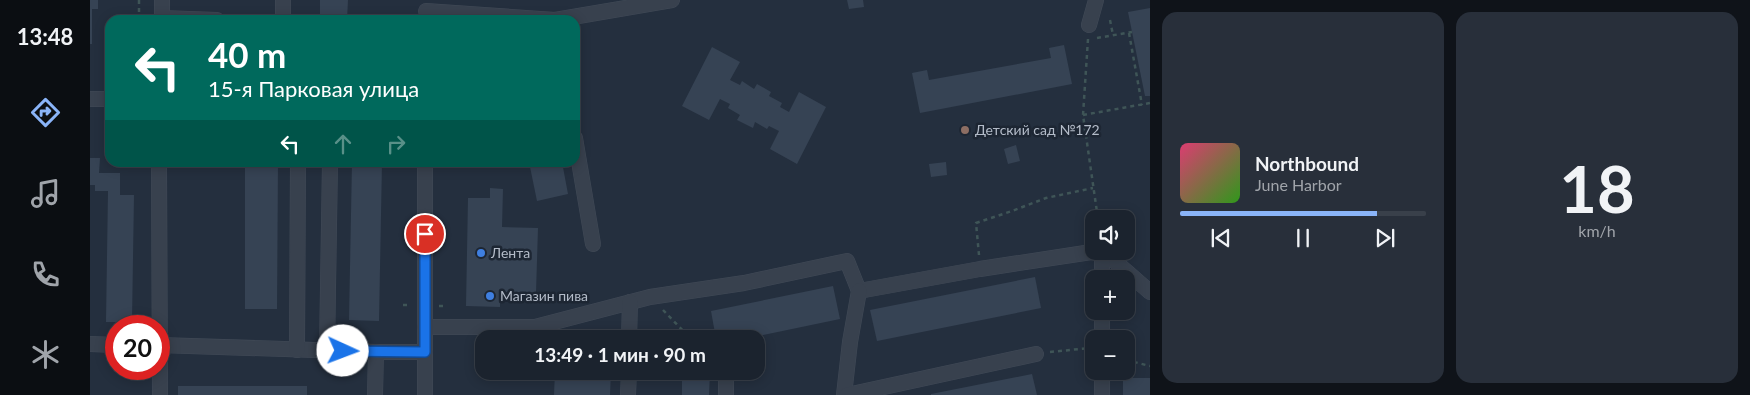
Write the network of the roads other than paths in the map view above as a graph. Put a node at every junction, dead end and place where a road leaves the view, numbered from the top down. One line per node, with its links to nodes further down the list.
1 (162, 0): 6 (street)
2 (283, 0): 7 (street)
3 (672, 0): 9 (street)
4 (1096, 0): 10 (street)
5 (426, 10): 8 (street)
6 (162, 15)
7 (283, 15)
8 (490, 15)
9 (580, 16)
10 (1088, 32)
11 (90, 99): 12 (street)
12 (105, 99)
13 (159, 167): 24 (street)
14 (298, 167): 30 (street)
15 (330, 167): 31 (street)
16 (425, 167): 25 (street)
17 (580, 167): 18 (street)
18 (593, 244)
19 (1085, 253): 21 (street)
20 (1113, 260): 22 (street)
21 (859, 291): 23 (street); 44 (street)
22 (1150, 292)
23 (630, 302): 25 (street); 26 (street)
24 (160, 315)
25 (425, 327): 33 (street)
26 (629, 330)
27 (90, 344): 28 (street)
28 (105, 344)
29 (170, 345): 30 (street)
30 (297, 350): 31 (street)
31 (327, 351): 32 (street)
32 (376, 352): 33 (street); 40 (street)
33 (425, 352): 41 (street)
34 (1036, 354): 44 (street)
35 (160, 380): 39 (street)
36 (629, 380): 42 (street)
37 (726, 380): 43 (street)
38 (1102, 380): 45 (street)
39 (160, 395)
40 (375, 395)
41 (425, 395)
42 (628, 395)
43 (726, 395)
44 (846, 395)
45 (1102, 395)

